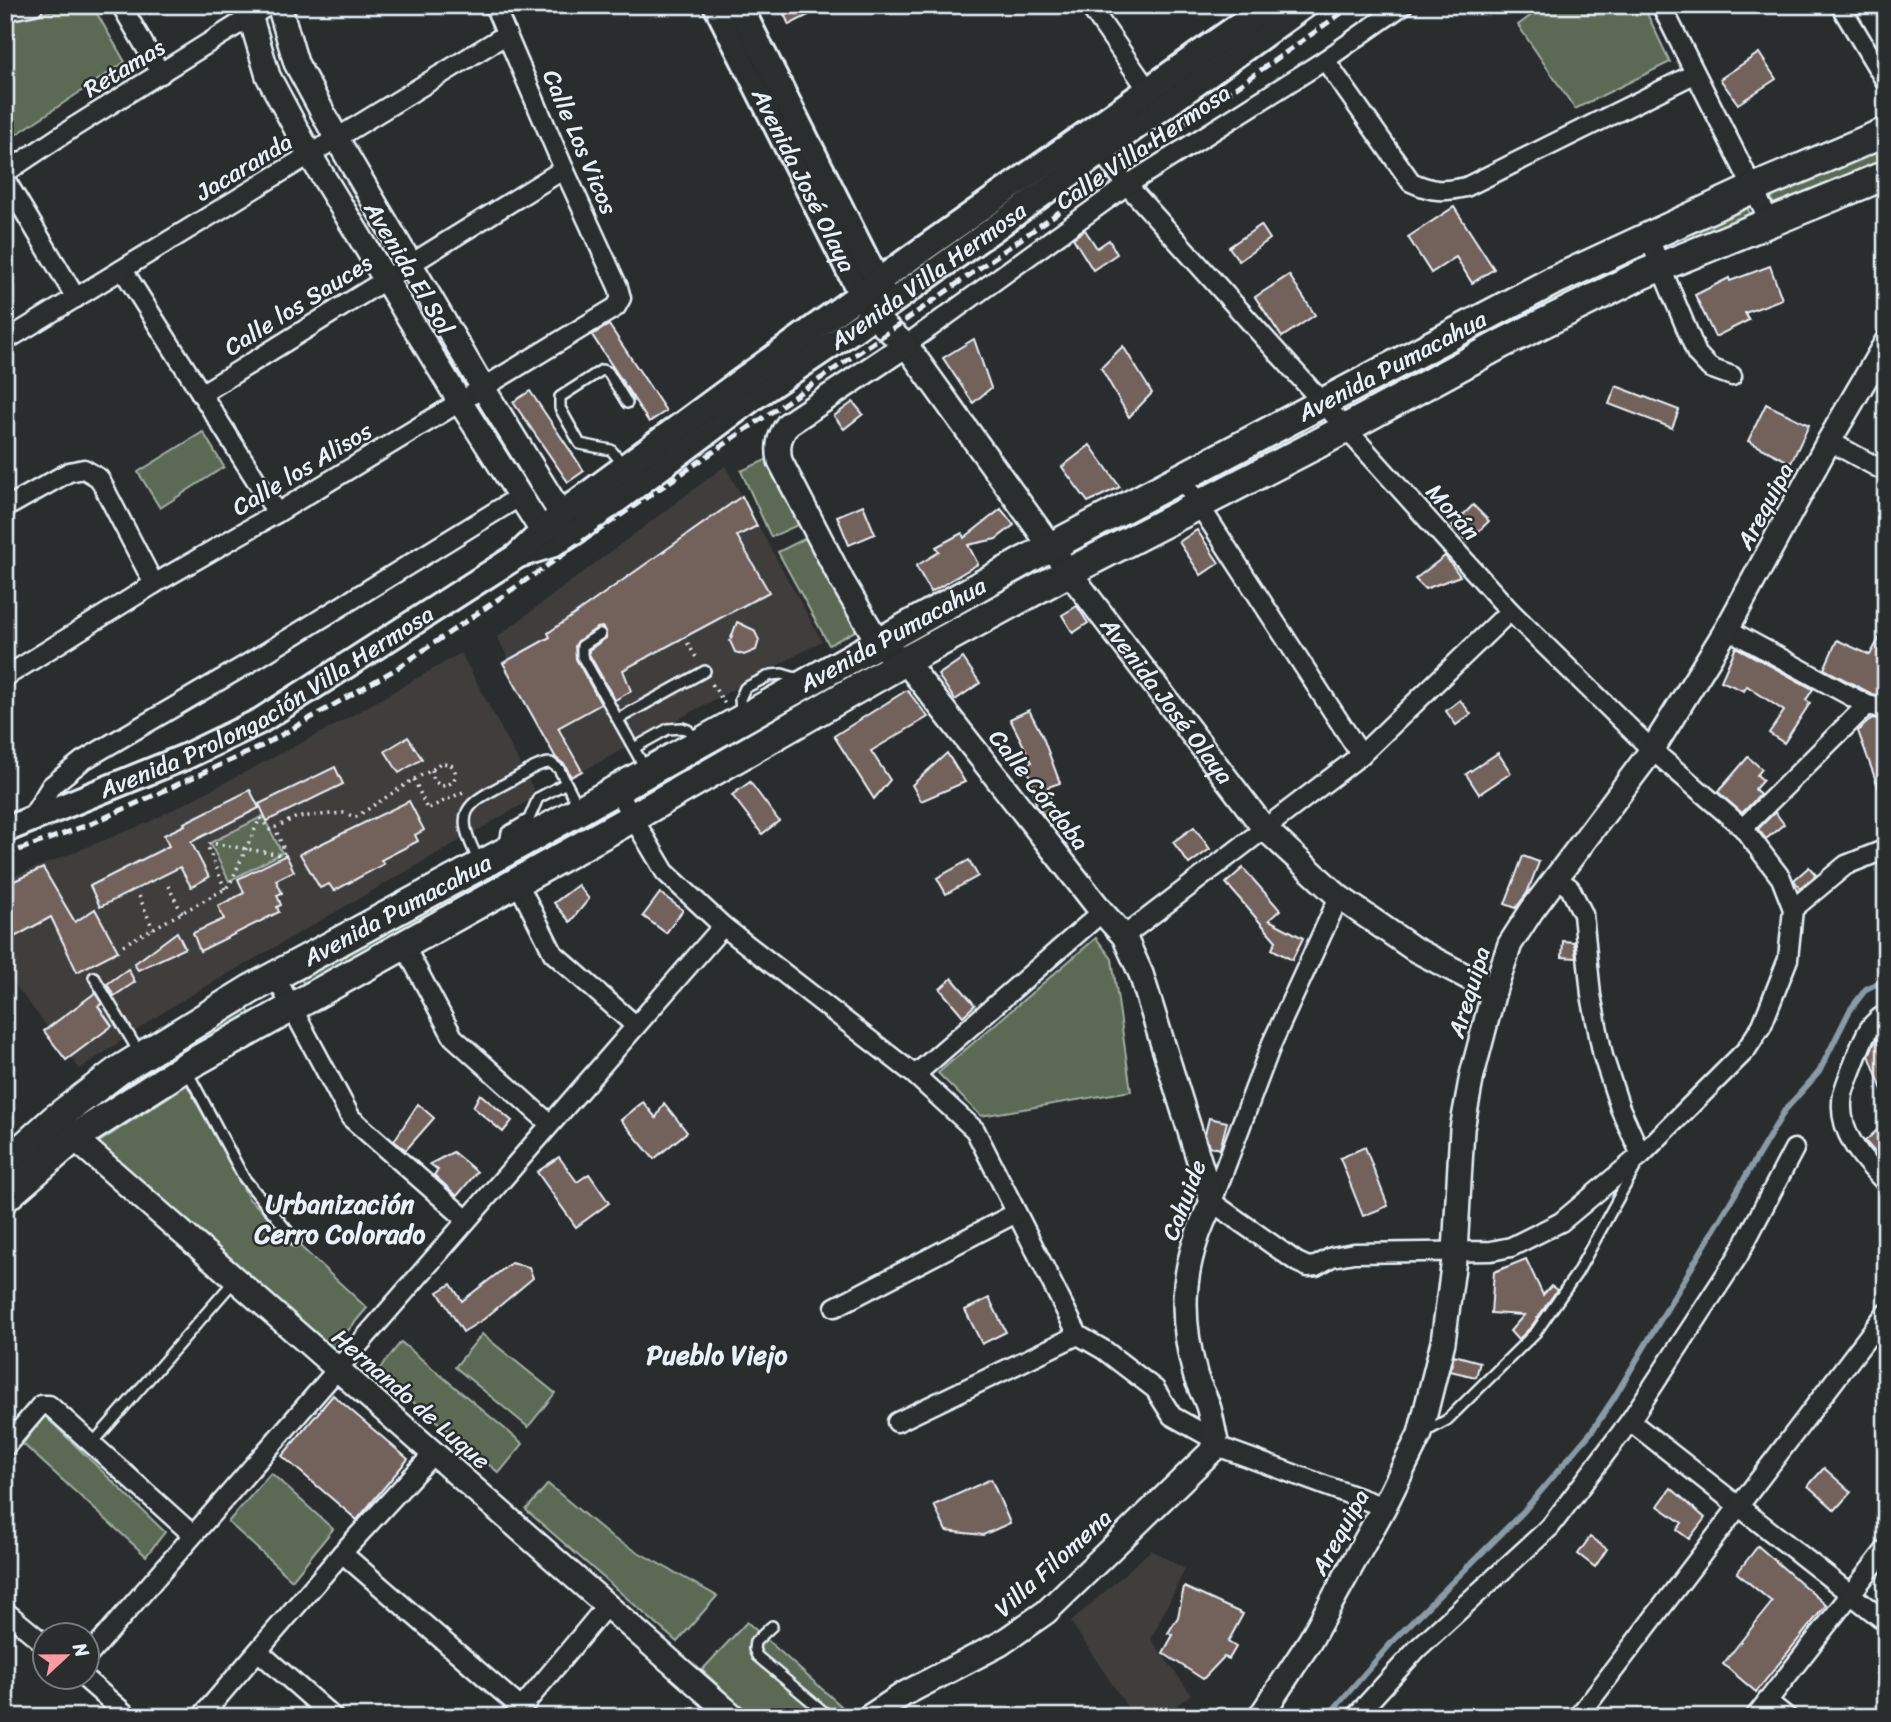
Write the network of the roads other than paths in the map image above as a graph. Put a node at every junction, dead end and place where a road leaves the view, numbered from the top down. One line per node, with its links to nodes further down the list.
1 (34, 5): 13 (street)
2 (121, 5): 17 (street)
3 (279, 5): 22 (street, Avenida El Sol)
4 (495, 5): 15 (street, Calle Los Vicos)
5 (716, 5): 14 (main road, Avenida José Olaya)
6 (1089, 5): 20 (street)
7 (1268, 5): 20 (main road, Avenida Villa Hermosa)
8 (1305, 5): 23 (main road, Avenida Villa Hermosa)
9 (1403, 5): 16 (street, Calle Villa Hermosa)
10 (1661, 5): 18 (street)
11 (1840, 5): 19 (street)
12 (255, 9): 17 (street, Retamas); 24 (street, Avenida El Sol)
13 (5, 11)
14 (749, 31): 39 (main road, Avenida José Olaya)
15 (508, 34): 22 (street, Jacaranda); 25 (street, Calle Los Vicos)
16 (1325, 60): 18 (street); 29 (street, Calle Villa Hermosa)
17 (161, 74): 26 (street, Retamas)
18 (1694, 74): 30 (street)
19 (1886, 82)
20 (1148, 90): 23 (main road, Avenida Villa Hermosa)
21 (1886, 132): 30 (main road, Avenida Pumacahua)
22 (337, 139): 24 (street, Jacaranda); 33 (street, Avenida El Sol)
23 (1094, 142): 29 (street, Morán); 39 (main road, Avenida Villa Hermosa)
24 (310, 155): 35 (street, Jacaranda); 36 (street, Avenida El Sol)
25 (564, 169): 33 (street, Calle los Sauces); 38 (street, Calle Los Vicos)
26 (5, 173)
27 (1886, 175): 31 (main road, Avenida Pumacahua)
28 (5, 179): 37 (street)
29 (1127, 184): 42 (street, Calle Villa Hermosa); 48 (street, Morán)
30 (1754, 188): 31 (street); 32 (main road, Avenida Pumacahua)
31 (1770, 222): 34 (main road, Avenida Pumacahua)
32 (1648, 236): 34 (street); 48 (main road, Avenida Pumacahua)
33 (410, 265): 36 (street, Calle los Sauces); 44 (street, Avenida El Sol)
34 (1660, 267): 43 (street); 49 (main road, Avenida Pumacahua)
35 (122, 270): 37 (street, Jacaranda); 45 (street)
36 (385, 280): 45 (street, Calle los Sauces); 46 (street, Avenida El Sol)
37 (76, 298): 40 (street, Jacaranda)
38 (621, 298): 44 (street, Calle los Alisos)
39 (875, 299): 42 (street, Avenida José Olaya); 52 (main road, Avenida Villa Hermosa); 59 (main road, Avenida Villa Hermosa)
40 (5, 341)
41 (1886, 343): 51 (street, Arequipa)
42 (906, 345): 50 (street, Calle Villa Hermosa); 60 (street, Avenida José Olaya)
43 (1732, 376)
44 (483, 388): 46 (street, Calle los Alisos); 59 (street, Avenida El Sol)
45 (201, 394): 58 (street)
46 (460, 402): 55 (street, Avenida El Sol); 58 (street, Calle los Alisos)
47 (627, 403): 52 (lane)
48 (1324, 403): 49 (street, Morán); 54 (main road, Avenida Pumacahua)
49 (1346, 429): 56 (main road, Avenida Pumacahua); 63 (street, Morán)
50 (780, 436): 66 (street, Calle Córdoba)
51 (1829, 441): 53 (street); 64 (street, Arequipa)
52 (625, 467): 59 (main road, Avenida Villa Hermosa)
53 (1886, 472)
54 (1181, 477): 56 (street); 60 (main road, Avenida Pumacahua)
55 (519, 497): 59 (street, Avenida El Sol); 82 (street)
56 (1199, 505): 61 (main road, Avenida Pumacahua); 75 (street)
57 (5, 508): 62 (street)
58 (277, 513): 62 (street, Calle los Alisos)
59 (557, 531): 82 (main road, Avenida Prolongación Villa Hermosa)
60 (1051, 547): 61 (street, Avenida José Olaya); 66 (main road, Avenida Pumacahua)
61 (1069, 572): 67 (main road, Avenida Pumacahua); 83 (street, Avenida José Olaya)
62 (154, 584): 69 (street, Calle los Alisos)
63 (1510, 611): 74 (street, Morán); 75 (street)
64 (1727, 629): 70 (street); 74 (street, Arequipa)
65 (600, 634): 72 (lane)
66 (878, 642): 67 (street, Calle Córdoba); 73 (main road, Avenida Pumacahua)
67 (905, 661): 77 (main road, Avenida Pumacahua); 92 (street, Calle Córdoba)
68 (705, 671): 72 (lane)
69 (5, 677)
70 (1867, 705): 71 (street); 84 (street)
71 (1886, 709)
72 (618, 719): 76 (lane)
73 (698, 742): 76 (main road, Avenida Pumacahua); 77 (main road)
74 (1652, 750): 84 (street, Morán); 88 (street, Arequipa)
75 (1361, 755): 83 (street)
76 (640, 759): 79 (main road, Avenida Pumacahua)
77 (714, 772): 81 (main road, Avenida Pumacahua)
78 (566, 783): 80 (lane); 87 (lane); 87 (lane)
79 (616, 789): 80 (main road, Avenida Pumacahua); 81 (street)
80 (580, 810): 87 (main road, Avenida Pumacahua)
81 (632, 818): 89 (main road, Avenida Pumacahua); 93 (street)
82 (29, 822): 85 (main road, Avenida Prolongación Villa Hermosa)
83 (1264, 828): 90 (street, Avenida José Olaya); 94 (street)
84 (1743, 828): 91 (street, Morán)
85 (5, 830)
86 (1886, 849): 91 (street)
87 (493, 858): 96 (main road, Avenida Pumacahua)
88 (1556, 878): 98 (street, Arequipa); 108 (street)
89 (517, 881): 95 (main road, Avenida Pumacahua); 101 (street)
90 (1339, 897): 98 (street, Avenida José Olaya); 112 (street, Cahuide)
91 (1793, 909): 108 (street)
92 (1102, 912): 94 (street, Calle Córdoba); 104 (street)
93 (723, 926): 101 (street); 104 (street)
94 (1124, 936): 112 (street, Calle Córdoba)
95 (404, 945): 99 (main road, Avenida Pumacahua); 105 (street)
96 (275, 976): 99 (street); 102 (main road, Avenida Pumacahua)
97 (94, 978): 102 (lane)
98 (1494, 991): 116 (street, Arequipa)
99 (292, 1007): 103 (main road, Avenida Pumacahua); 114 (street)
100 (1886, 1014): 110 (street)
101 (636, 1026): 105 (street)
102 (142, 1056): 106 (main road, Avenida Pumacahua)
103 (185, 1067): 106 (main road, Avenida Pumacahua); 115 (lane)
104 (915, 1075): 113 (street)
105 (550, 1124): 114 (street)
106 (64, 1129): 109 (main road); 111 (main road); 117 (street, Hernando de Luque)
107 (1794, 1149): 123 (street)
108 (1641, 1155): 116 (street); 124 (lane)
109 (5, 1164)
110 (1886, 1183)
111 (5, 1198)
112 (1212, 1202): 116 (street); 125 (street, Cahuide)
113 (1016, 1213): 118 (street); 120 (street)
114 (467, 1220): 121 (street)
115 (296, 1241)
116 (1455, 1252): 124 (street, Arequipa)
117 (235, 1280): 121 (street, Hernando de Luque); 126 (lane)
118 (835, 1307)
119 (1886, 1312): 130 (street)
120 (1078, 1335): 122 (street); 125 (street)
121 (337, 1370): 128 (street, Hernando de Luque); 131 (street)
122 (897, 1422)
123 (1630, 1422): 130 (street); 152 (street)
124 (1420, 1434): 129 (street, Arequipa)
125 (1216, 1443): 129 (street); 150 (street, Villa Filomena)
126 (92, 1444): 127 (street); 131 (street)
127 (5, 1447)
128 (433, 1454): 133 (street); 135 (street, Hernando de Luque)
129 (1384, 1507): 151 (street, Arequipa)
130 (1737, 1507): 134 (street); 153 (street)
131 (193, 1535): 140 (street)
132 (1886, 1549): 134 (street)
133 (342, 1553): 141 (street); 144 (street)
134 (1849, 1594): 137 (street); 143 (street)
135 (607, 1605): 144 (street); 145 (street, Hernando de Luque)
136 (5, 1611): 139 (street)
137 (1886, 1622)
138 (772, 1626): 149 (lane)
139 (32, 1634)
140 (102, 1640)
141 (258, 1651): 147 (street); 148 (street)
142 (98, 1690): 146 (street)
143 (1767, 1701): 154 (street); 155 (street)
144 (517, 1712)
145 (726, 1714)
146 (129, 1717)
147 (201, 1717)
148 (333, 1717)
149 (830, 1717)
150 (869, 1717)
151 (1260, 1717)
152 (1355, 1717)
153 (1578, 1717)
154 (1755, 1717)
155 (1787, 1717)

